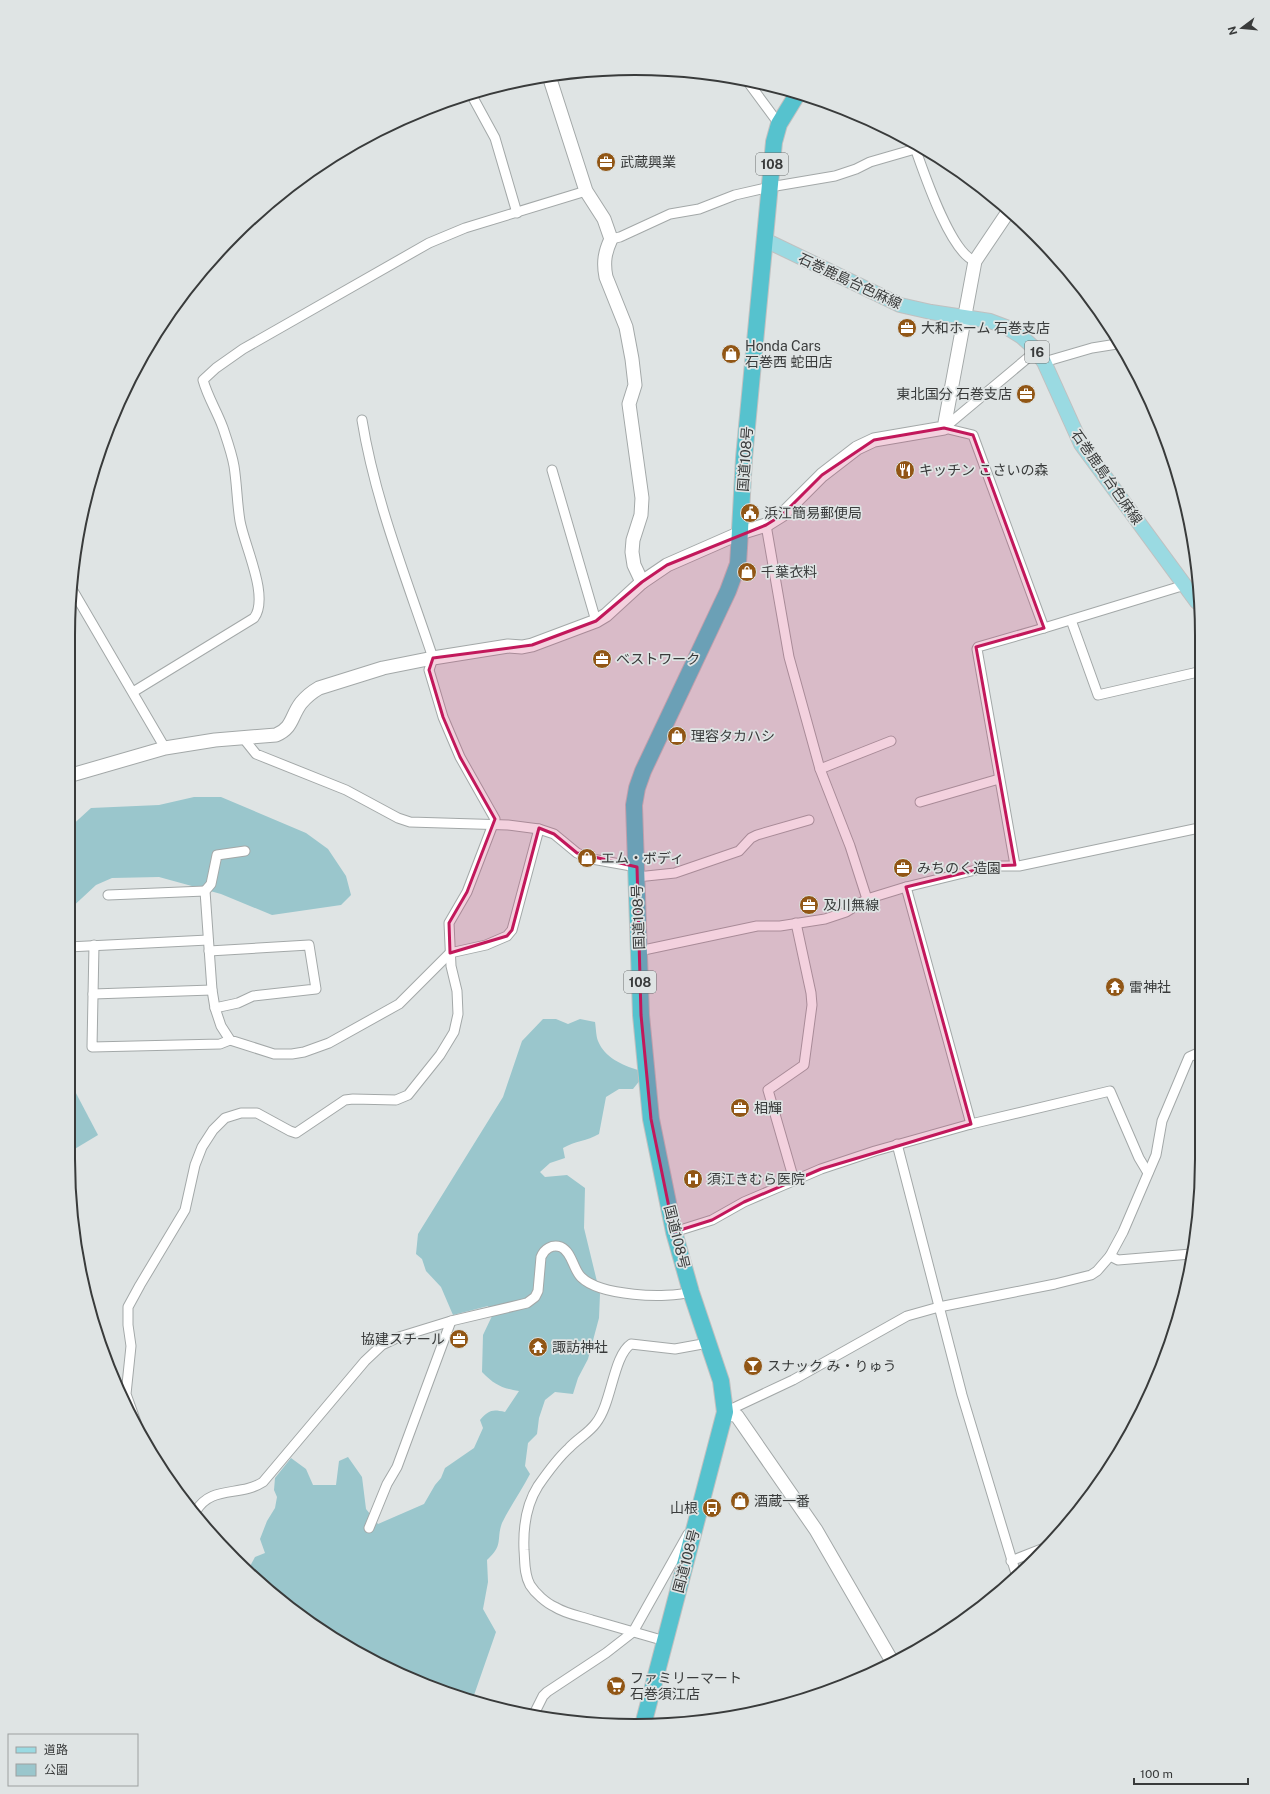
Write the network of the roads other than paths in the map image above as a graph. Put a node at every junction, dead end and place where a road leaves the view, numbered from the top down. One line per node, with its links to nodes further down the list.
1 (551, 82): 9 (street)
2 (752, 88): 5 (street)
3 (474, 99): 10 (street)
4 (795, 99): 5 (highway, 国道108号 / 108)
5 (779, 124): 8 (highway, 国道108号 / 108)
6 (914, 150): 8 (street)
7 (918, 152): 14 (street)
8 (770, 187): 12 (street); 13 (highway, 国道108号 / 108)
9 (586, 191): 10 (street); 12 (street)
10 (517, 213): 33 (street)
11 (1006, 215): 14 (street)
12 (611, 239): 24 (street)
13 (765, 240): 15 (main road, 石巻鹿島台色麻線 / 16); 23 (highway, 国道108号 / 108)
14 (975, 260): 15 (street)
15 (966, 317): 17 (main road, 石巻鹿島台色麻線 / 16); 20 (street)
16 (1114, 345): 18 (street)
17 (1036, 350): 18 (main road, 石巻鹿島台色麻線 / 16); 20 (street)
18 (1044, 362): 25 (main road, 石巻鹿島台色麻線 / 16)
19 (362, 420): 31 (street)
20 (944, 428): 22 (street); 30 (street)
21 (552, 470): 29 (street)
22 (766, 525): 23 (street); 37 (street)
23 (740, 533): 24 (street); 47 (highway, 国道108号 / 108)
24 (642, 582): 29 (street)
25 (1185, 585): 27 (main road, 石巻鹿島台色麻線 / 16); 28 (street)
26 (76, 596): 33 (street)
27 (1194, 598)
28 (1071, 620): 30 (street); 32 (street)
29 (596, 621): 31 (street)
30 (1044, 628): 39 (street)
31 (433, 658): 34 (street); 42 (street)
32 (1195, 673)
33 (133, 692): 36 (street)
34 (244, 739): 36 (street); 42 (street)
35 (891, 742): 37 (street)
36 (165, 748): 38 (street)
37 (820, 769): 51 (street)
38 (75, 774)
39 (999, 779): 40 (street); 46 (street)
40 (920, 802)
41 (809, 820): 47 (street)
42 (493, 825): 43 (street); 58 (street)
43 (539, 829): 47 (street); 58 (street)
44 (1195, 829): 46 (street)
45 (245, 851): 49 (street)
46 (1015, 865): 48 (street)
47 (637, 872): 57 (highway, 国道108号 / 108)
48 (906, 887): 51 (street); 64 (street)
49 (205, 891): 50 (street); 53 (street)
50 (108, 895)
51 (867, 899): 52 (street)
52 (796, 923): 57 (street); 67 (street)
53 (208, 940): 54 (street); 56 (street)
54 (94, 945): 55 (street); 60 (street)
55 (75, 946)
56 (209, 951): 59 (street); 61 (street)
57 (639, 951): 68 (highway, 国道108号 / 108)
58 (450, 952): 62 (street); 75 (street)
59 (212, 990): 60 (street); 61 (street)
60 (93, 994): 62 (street)
61 (215, 1008): 62 (street)
62 (230, 1040)
63 (1195, 1054): 66 (street)
64 (971, 1124): 65 (street); 66 (street)
65 (897, 1144): 67 (street); 72 (street)
66 (1148, 1172): 70 (street)
67 (794, 1180): 68 (street)
68 (674, 1232): 71 (highway, 国道108号 / 108)
69 (1186, 1254): 70 (street)
70 (1110, 1256): 72 (street)
71 (691, 1292): 73 (street); 74 (highway, 国道108号 / 108)
72 (940, 1307): 76 (street); 81 (street)
73 (451, 1321): 77 (street); 79 (street)
74 (708, 1343): 76 (highway, 国道108号 / 108); 83 (street)
75 (126, 1392)
76 (725, 1412): 78 (highway, 国道108号 / 108); 85 (street)
77 (198, 1508)
78 (697, 1517): 83 (street); 84 (highway, 国道108号 / 108)
79 (369, 1528)
80 (1034, 1552): 81 (street)
81 (1010, 1561): 82 (street)
82 (1014, 1571)
83 (633, 1632): 84 (street); 86 (street)
84 (665, 1641): 87 (highway, 国道108号 / 108)
85 (890, 1657)
86 (536, 1710)
87 (645, 1719)

